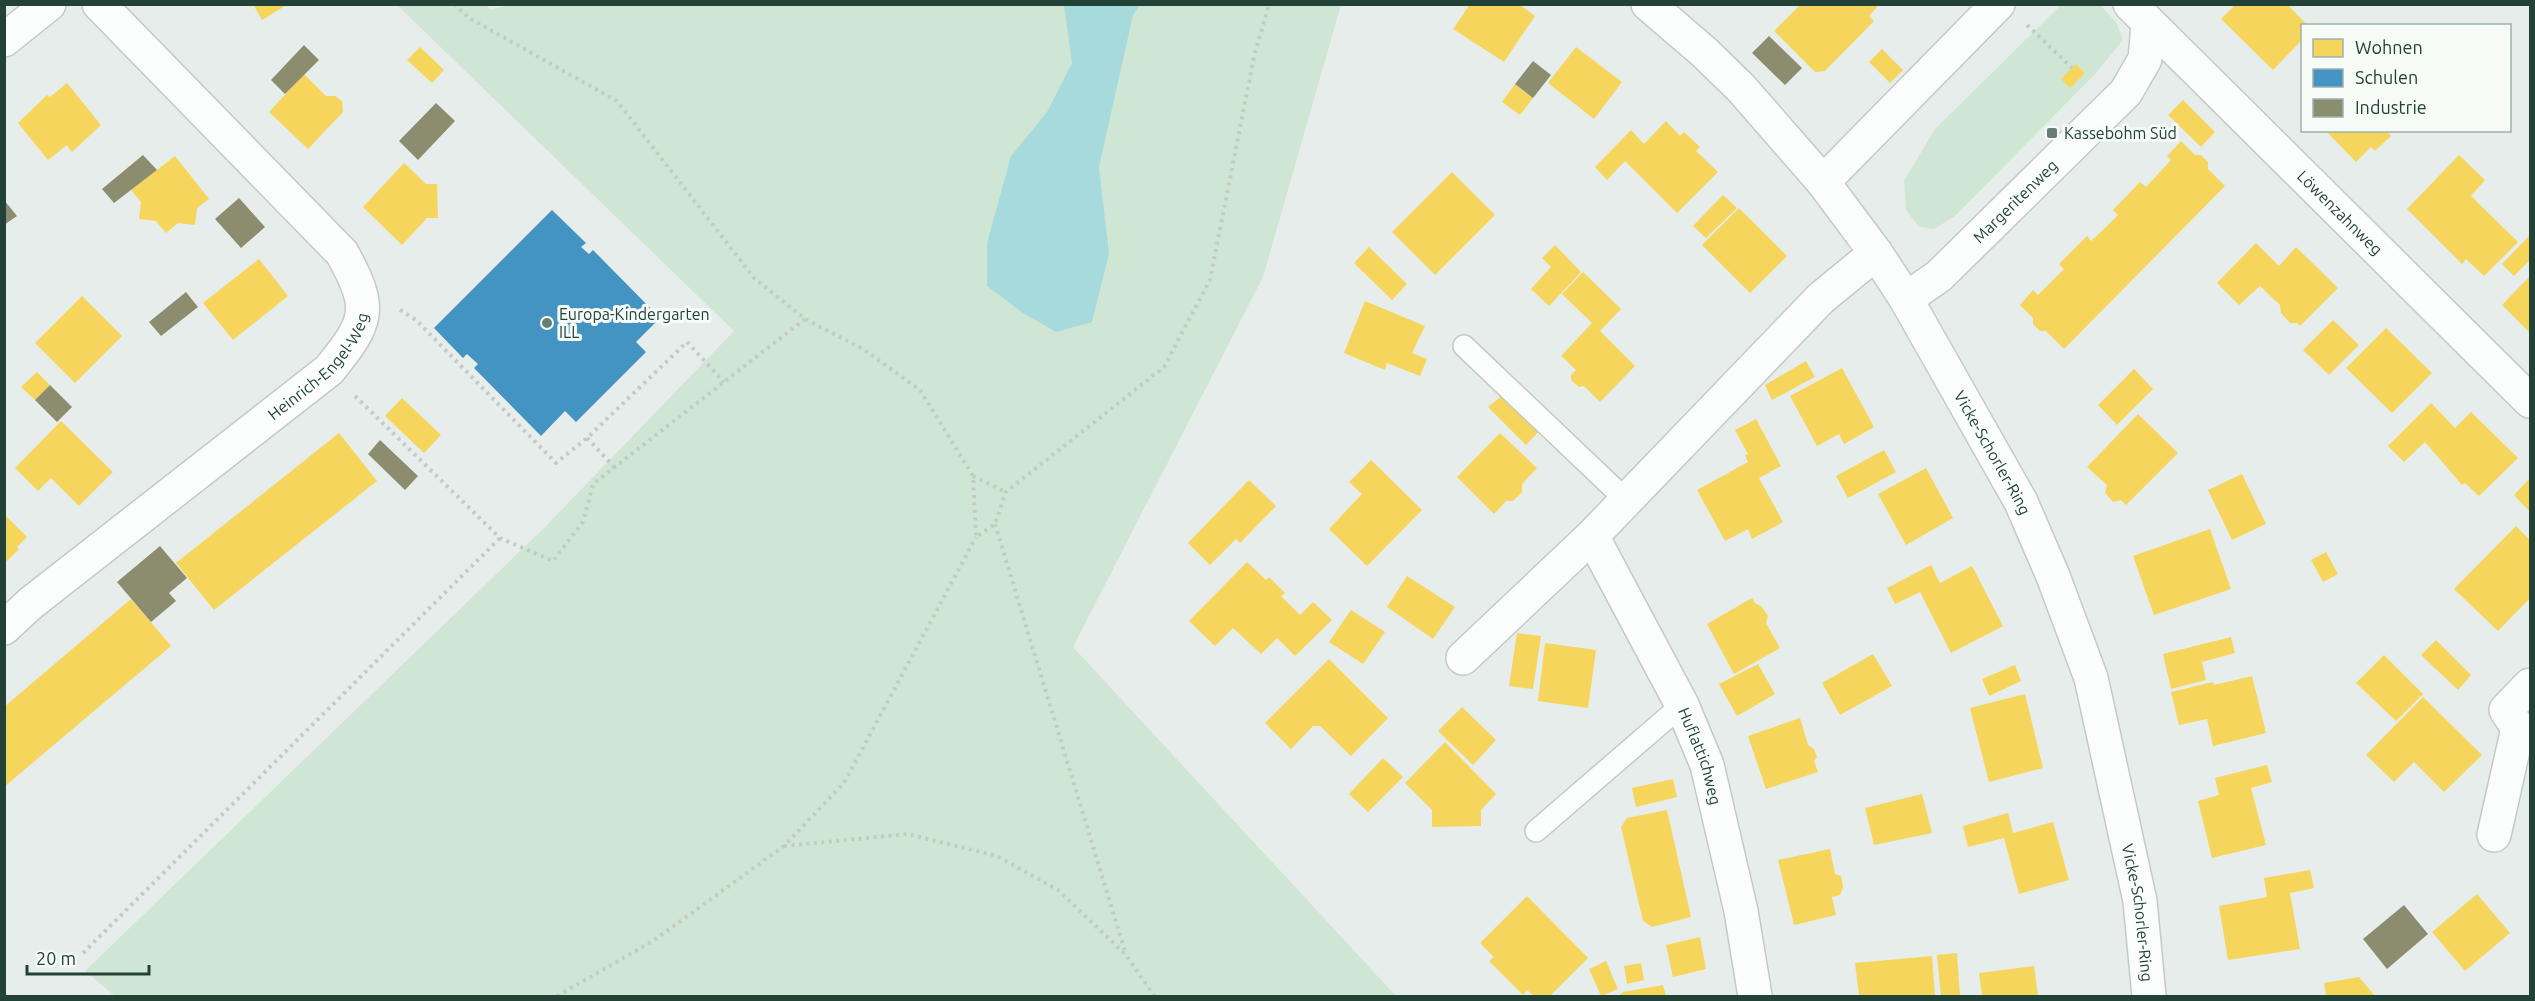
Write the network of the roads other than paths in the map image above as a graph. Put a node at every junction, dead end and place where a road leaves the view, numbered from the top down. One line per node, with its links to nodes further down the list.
1 (49, 4): 6 (street)
2 (99, 4): 14 (street, Heinrich-Engel-Weg)
3 (1648, 4): 7 (street, Vicke-Schorler-Ring)
4 (1998, 4): 7 (street)
5 (2139, 15): 9 (street, Margeritenweg); 11 (street, Löwenzahnweg)
6 (4, 40)
7 (1823, 182): 8 (street, Vicke-Schorler-Ring)
8 (1876, 253): 9 (street, Vicke-Schorler-Ring); 12 (street)
9 (1906, 299): 21 (street, Vicke-Schorler-Ring)
10 (1464, 346): 12 (lane)
11 (2530, 401)
12 (1626, 501): 13 (street)
13 (1592, 536): 15 (street); 17 (street, Huflattichweg)
14 (4, 628)
15 (1462, 658)
16 (2530, 685): 19 (street)
17 (1683, 705): 18 (lane); 20 (street, Huflattichweg)
18 (1536, 831)
19 (2494, 835)
20 (1755, 996)
21 (2150, 996)

